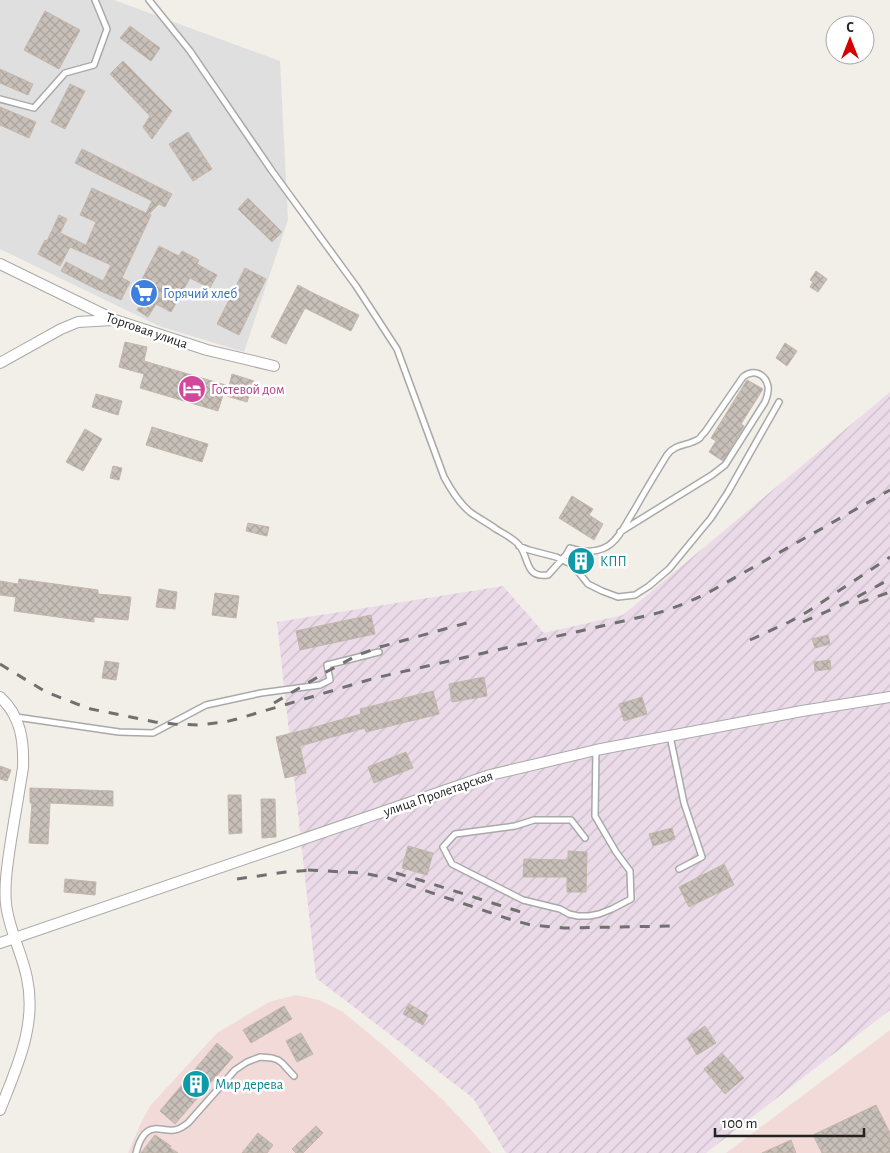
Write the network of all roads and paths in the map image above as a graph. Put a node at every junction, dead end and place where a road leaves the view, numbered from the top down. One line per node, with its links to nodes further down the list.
1 (95, 0): 3 (lane)
2 (149, 0): 10 (lane)
3 (0, 99)
4 (0, 264): 5 (street, Торговая улица)
5 (115, 320): 6 (street); 7 (street, Торговая улица)
6 (0, 363)
7 (274, 366)
8 (780, 402): 11 (lane)
9 (620, 532): 9 (lane); 11 (lane)
10 (519, 545): 11 (lane); 11 (lane)
11 (562, 559)
12 (378, 652): 15 (lane)
13 (0, 697): 15 (street)
14 (890, 697): 16 (street, улица Пролетарская)
15 (16, 717): 20 (street)
16 (670, 736): 17 (street, улица Пролетарская); 19 (lane)
17 (596, 750): 18 (lane); 20 (street, улица Пролетарская)
18 (585, 838)
19 (679, 869)
20 (15, 939): 21 (street, улица Пролетарская); 23 (street)
21 (1, 943)
22 (294, 1076): 24 (lane)
23 (0, 1110)
24 (136, 1153)

